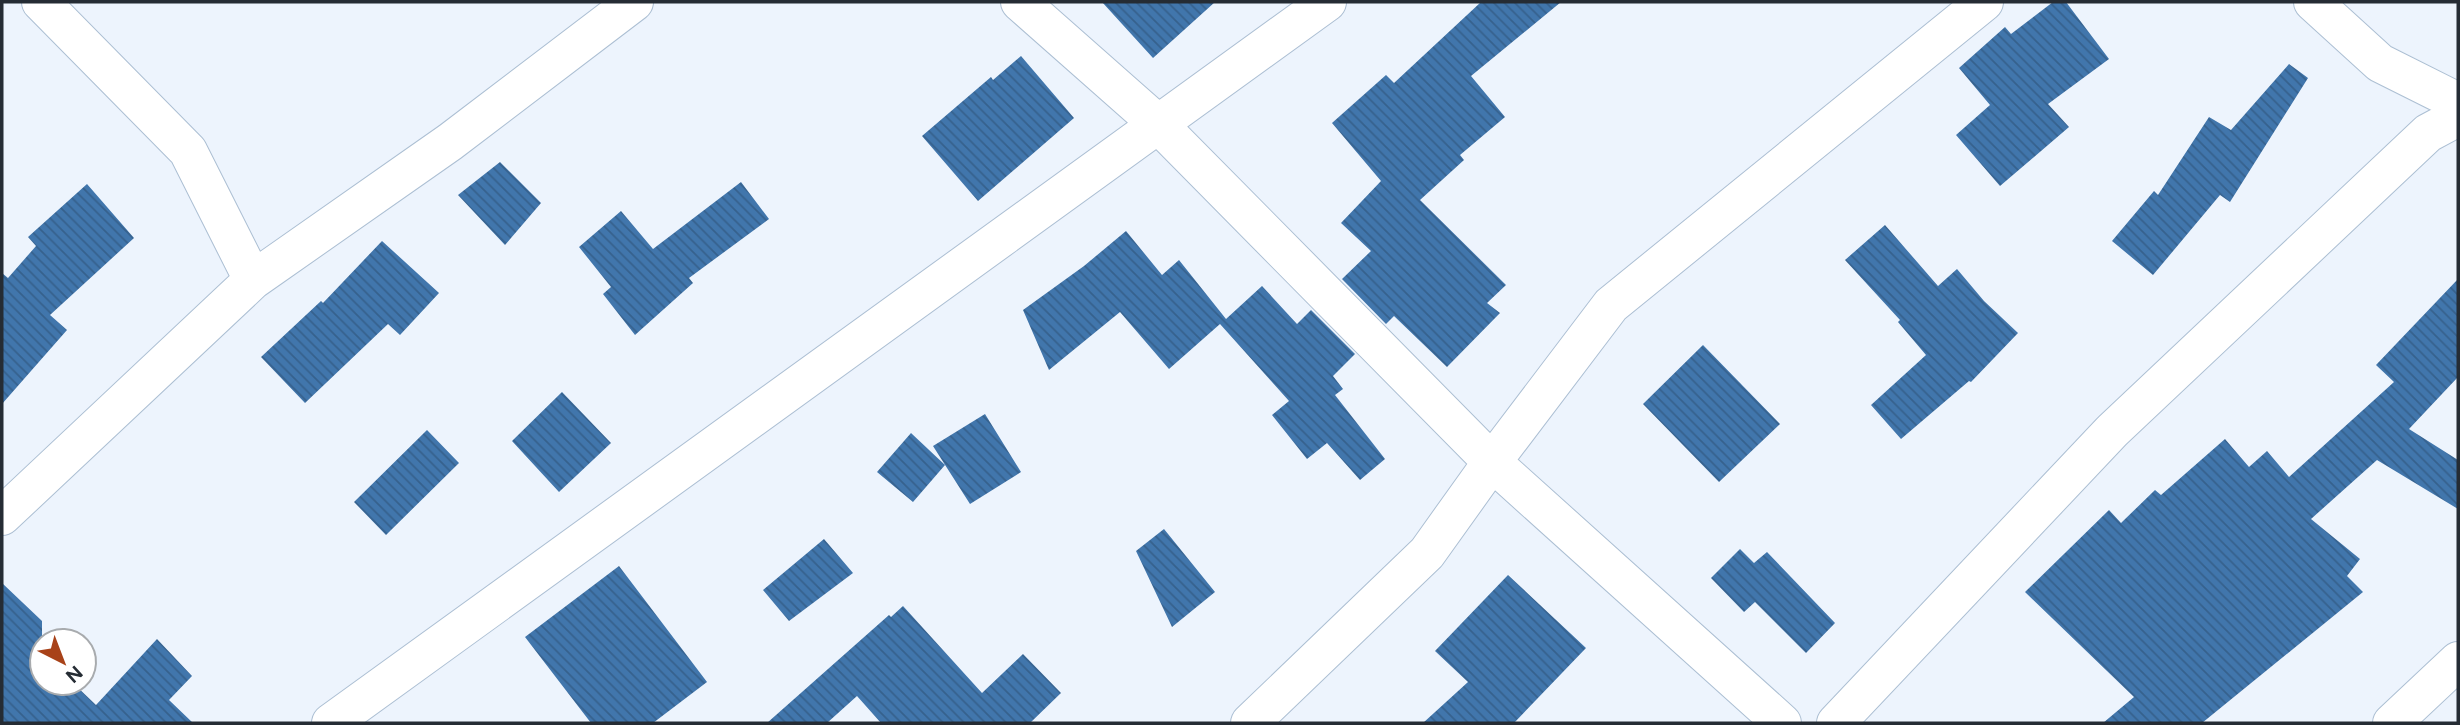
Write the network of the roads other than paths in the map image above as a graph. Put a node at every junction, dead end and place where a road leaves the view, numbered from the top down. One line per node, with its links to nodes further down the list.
1 (634, 2): 10 (street)
2 (1020, 2): 9 (street)
3 (1327, 2): 9 (street)
4 (1984, 2): 11 (street)
5 (2313, 2): 7 (street)
6 (47, 4): 10 (street)
7 (2458, 102)
8 (2458, 117): 17 (street)
9 (1157, 123): 11 (street); 14 (street)
10 (253, 280): 12 (street)
11 (1492, 462): 15 (street); 16 (street)
12 (2, 516)
13 (2458, 661): 18 (street)
14 (331, 723)
15 (1250, 723)
16 (1782, 723)
17 (1836, 723)
18 (2392, 723)

